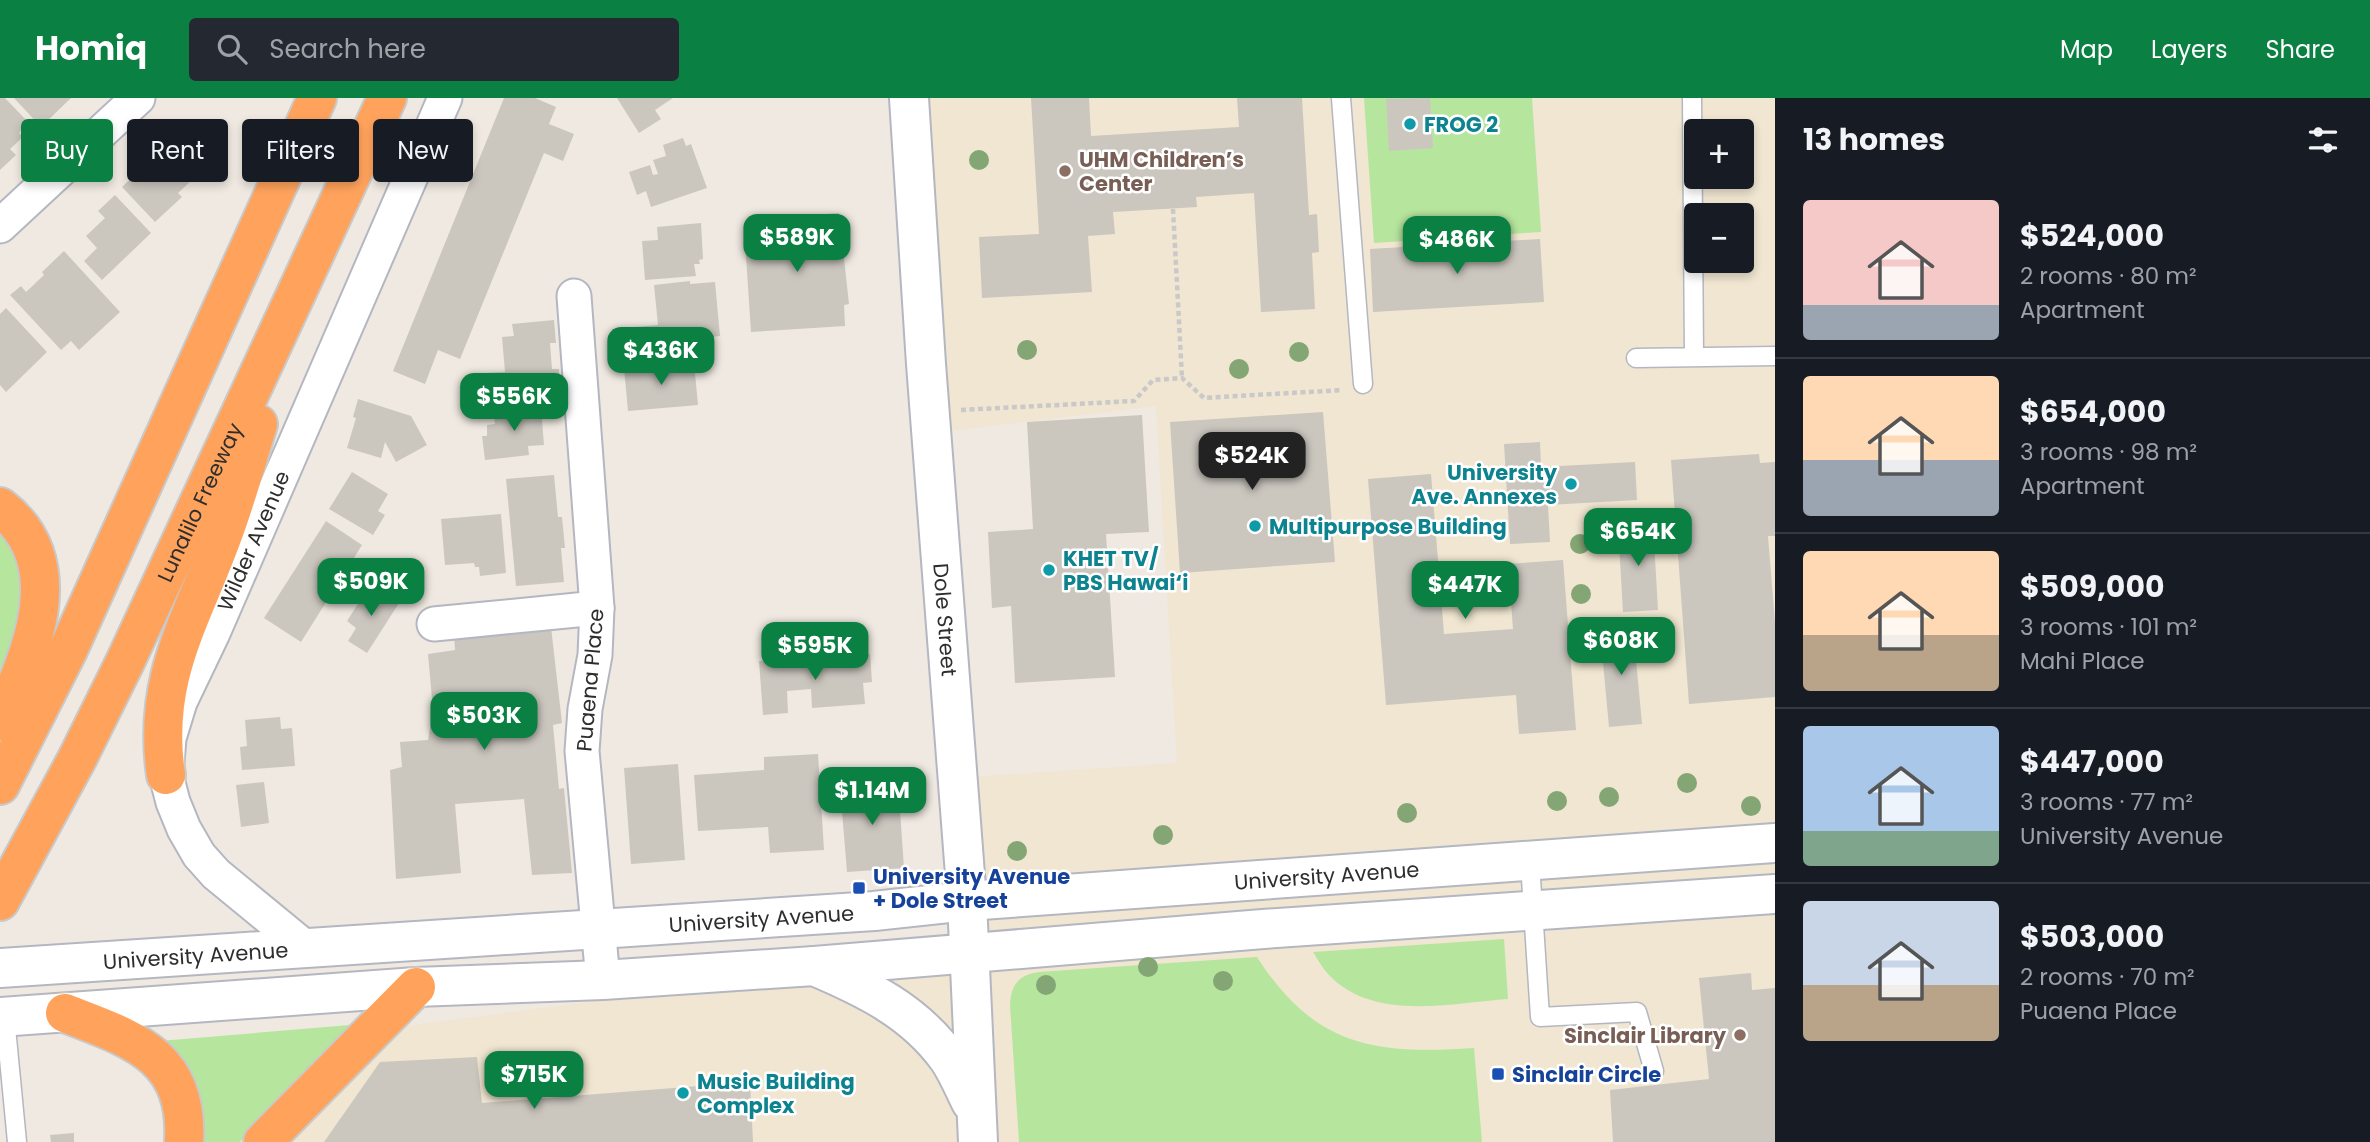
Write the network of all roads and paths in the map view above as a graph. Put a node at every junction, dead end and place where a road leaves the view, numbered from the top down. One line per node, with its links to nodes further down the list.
1 (138, 98): 9 (street)
2 (317, 98): 24 (highway)
3 (387, 98): 10 (highway, Lunalilo Freeway)
4 (445, 98): 23 (street, Wilder Avenue)
5 (909, 98): 18 (main road, Dole Street)
6 (1341, 98): 16 (lane)
7 (1692, 98): 13 (lane)
8 (1173, 209): 15 (path)
9 (0, 226)
10 (305, 276): 23 (highway); 28 (highway, Lunalilo Freeway)
11 (573, 296): 20 (street, Puaena Place)
12 (1775, 356): 13 (lane)
13 (1695, 357): 14 (lane)
14 (1636, 358)
15 (1182, 378): 17 (path); 18 (path)
16 (1363, 384)
17 (1342, 390)
18 (931, 412): 29 (main road, Dole Street)
19 (0, 507): 22 (highway)
20 (597, 608): 21 (street); 31 (street, Puaena Place)
21 (434, 624)
22 (0, 721)
23 (166, 775): 32 (street, Wilder Avenue)
24 (0, 785)
25 (1775, 844): 26 (main road, University Avenue)
26 (1530, 863): 29 (main road, University Avenue); 30 (lane)
27 (1775, 894): 30 (main road)
28 (0, 901)
29 (967, 901): 31 (main road, University Avenue); 33 (main road, Dole Street)
30 (1532, 912): 33 (main road); 40 (lane)
31 (600, 930): 32 (main road, University Avenue); 36 (street, Puaena Place)
32 (306, 947): 35 (main road, University Avenue)
33 (969, 951): 34 (main road); 41 (main road, Dole Street)
34 (814, 966): 36 (main road); 41 (main road)
35 (0, 968)
36 (603, 980): 37 (main road)
37 (416, 987): 38 (main road); 44 (highway)
38 (65, 1013): 39 (main road); 43 (highway)
39 (2, 1017): 42 (lane)
40 (1654, 1071)
41 (977, 1128)
42 (17, 1142)
43 (184, 1142)
44 (262, 1142)

